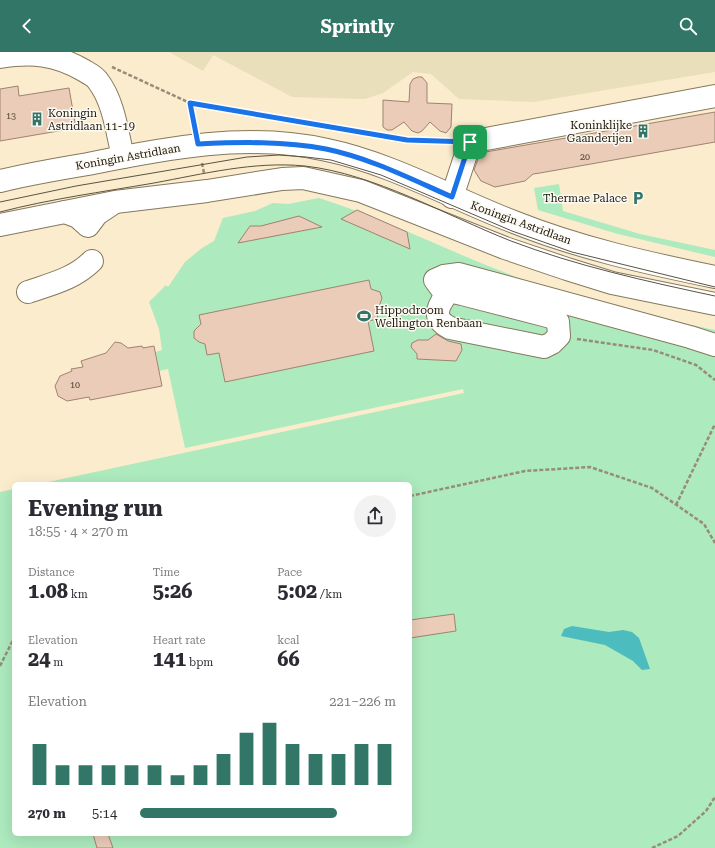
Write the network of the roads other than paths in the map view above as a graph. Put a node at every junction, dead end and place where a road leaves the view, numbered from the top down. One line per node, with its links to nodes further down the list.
1 (59, 55): 2 (street); 4 (street)
2 (0, 57)
3 (715, 96): 6 (street)
4 (122, 157): 5 (street, Koningin Astridlaan); 6 (street, Koningin Astridlaan)
5 (0, 181)
6 (452, 197): 9 (street, Koningin Astridlaan)
7 (0, 225): 12 (street)
8 (92, 261): 10 (street)
9 (715, 277)
10 (28, 292)
11 (446, 295): 11 (street); 13 (street)
12 (715, 304)
13 (715, 345)

